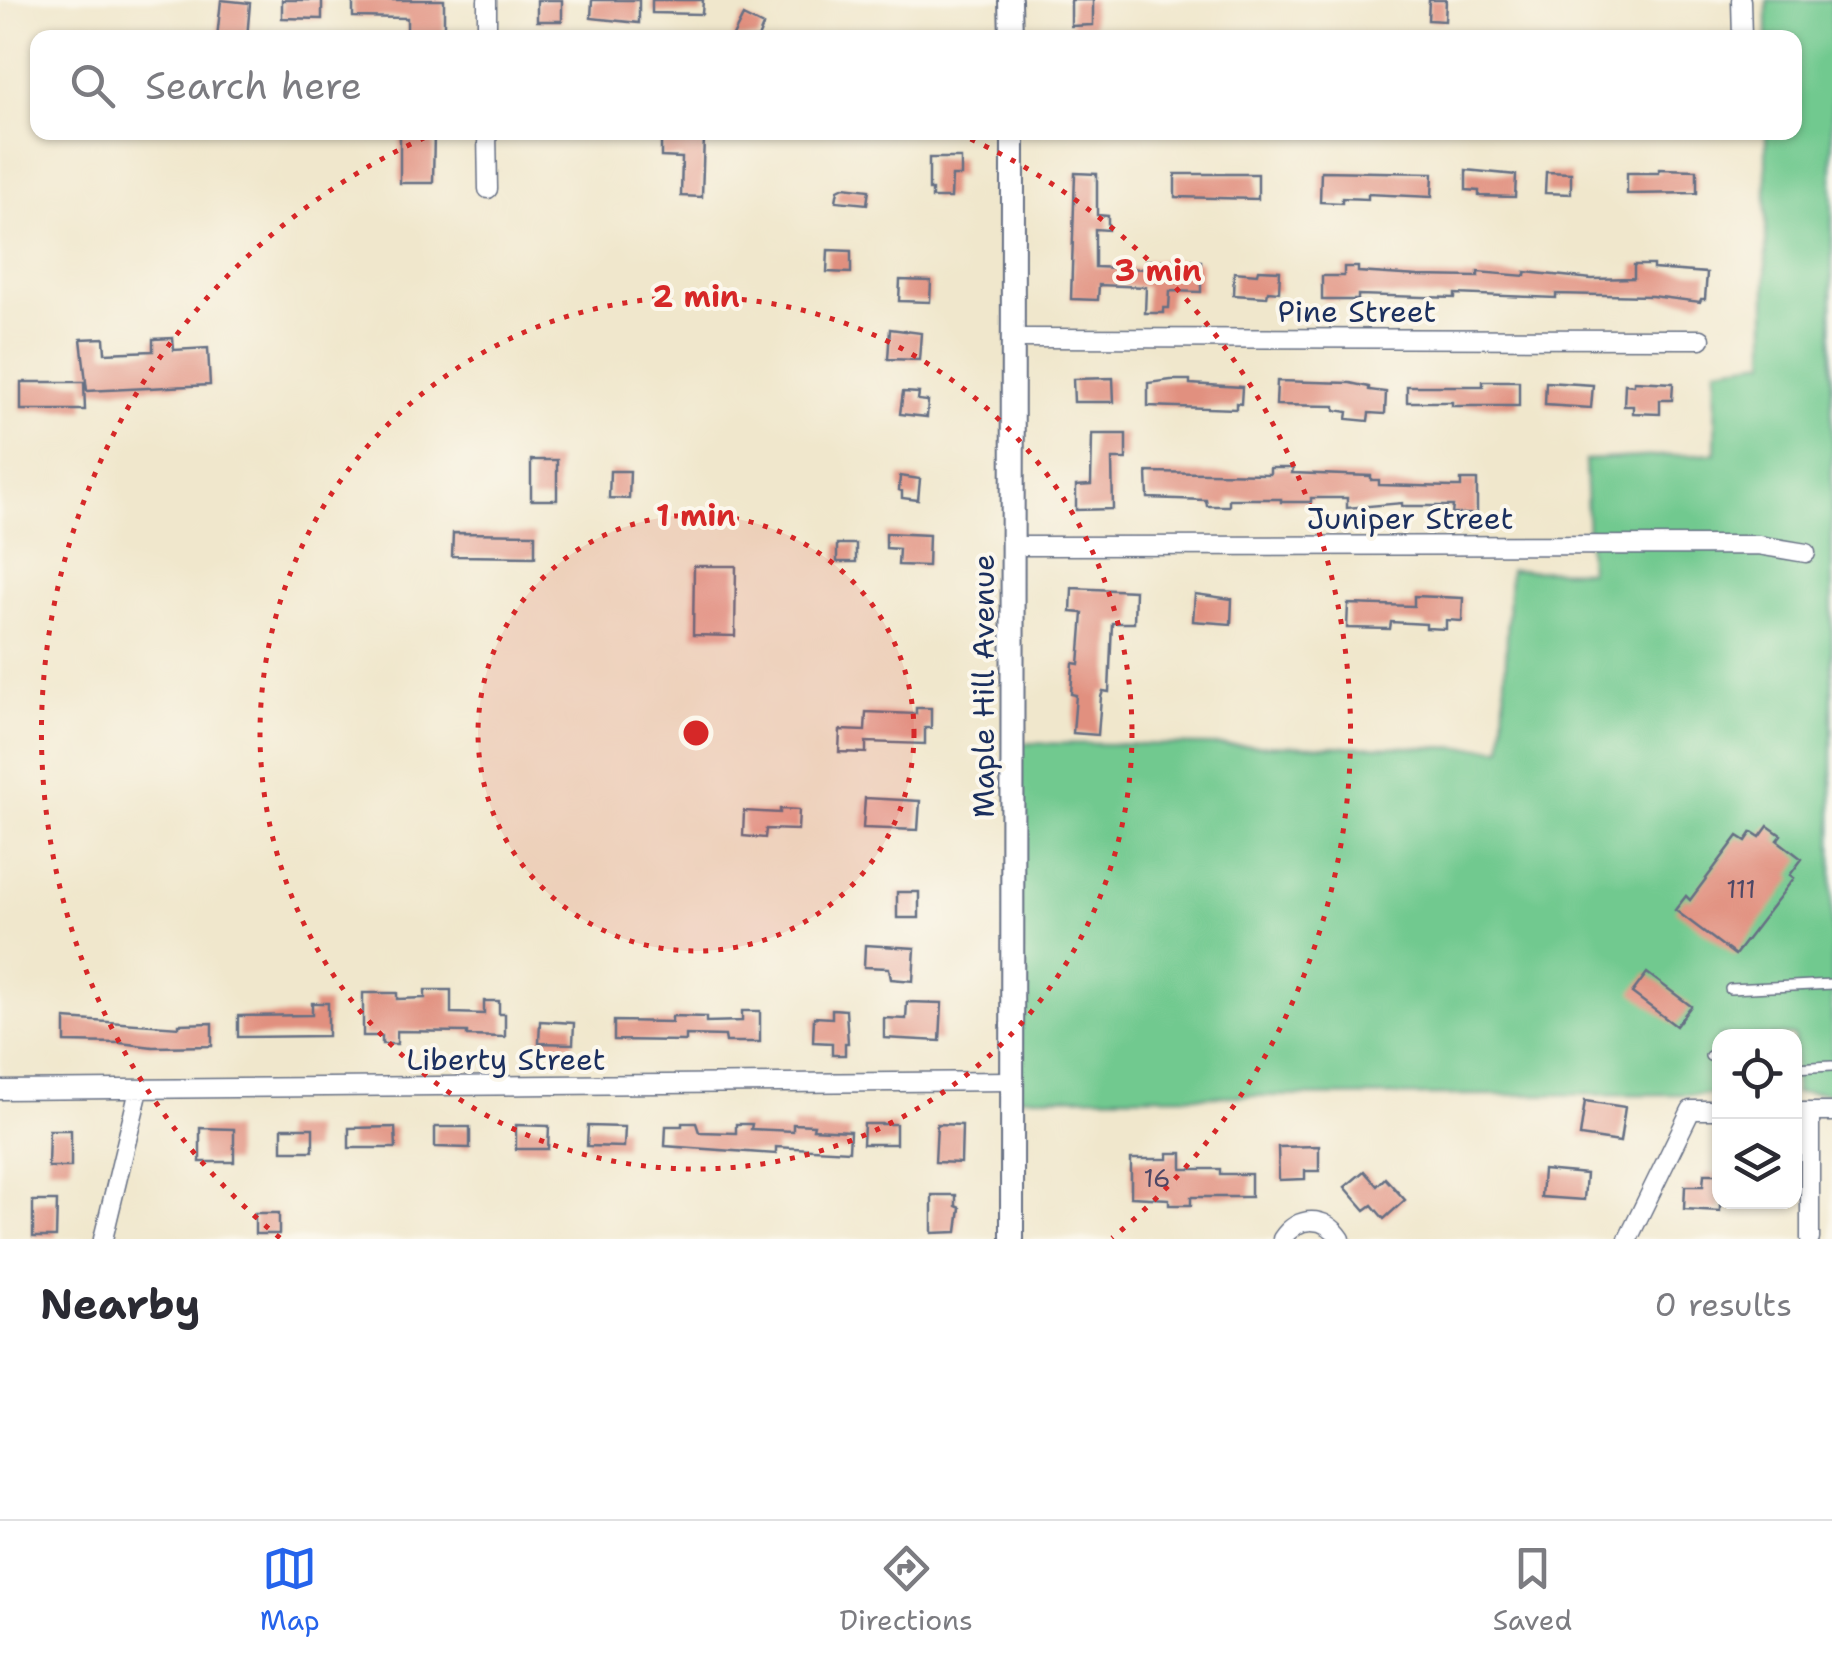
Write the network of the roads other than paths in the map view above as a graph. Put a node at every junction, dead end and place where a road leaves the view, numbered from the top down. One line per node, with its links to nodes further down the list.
1 (487, 0): 4 (street)
2 (1010, 0): 5 (street)
3 (1741, 0): 6 (street)
4 (488, 30)
5 (1011, 30)
6 (1742, 30)
7 (488, 140): 9 (street)
8 (1013, 140): 10 (street, Maple Hill Avenue)
9 (488, 189)
10 (1012, 338): 11 (street, Pine Street); 12 (street, Maple Hill Avenue)
11 (1701, 339)
12 (1013, 546): 13 (street, Juniper Street); 18 (street, Maple Hill Avenue)
13 (1806, 553)
14 (1832, 984): 15 (lane)
15 (1730, 989)
16 (1832, 1066): 17 (lane)
17 (1802, 1068)
18 (1012, 1081): 20 (street, Liberty Street); 25 (street, Maple Hill Avenue)
19 (0, 1090): 20 (street, Liberty Street)
20 (139, 1090): 24 (street)
21 (1712, 1110): 28 (street)
22 (1802, 1112): 23 (street); 29 (street)
23 (1832, 1112)
24 (103, 1239)
25 (1012, 1239)
26 (1282, 1239): 27 (street)
27 (1341, 1239)
28 (1628, 1239)
29 (1810, 1239)

